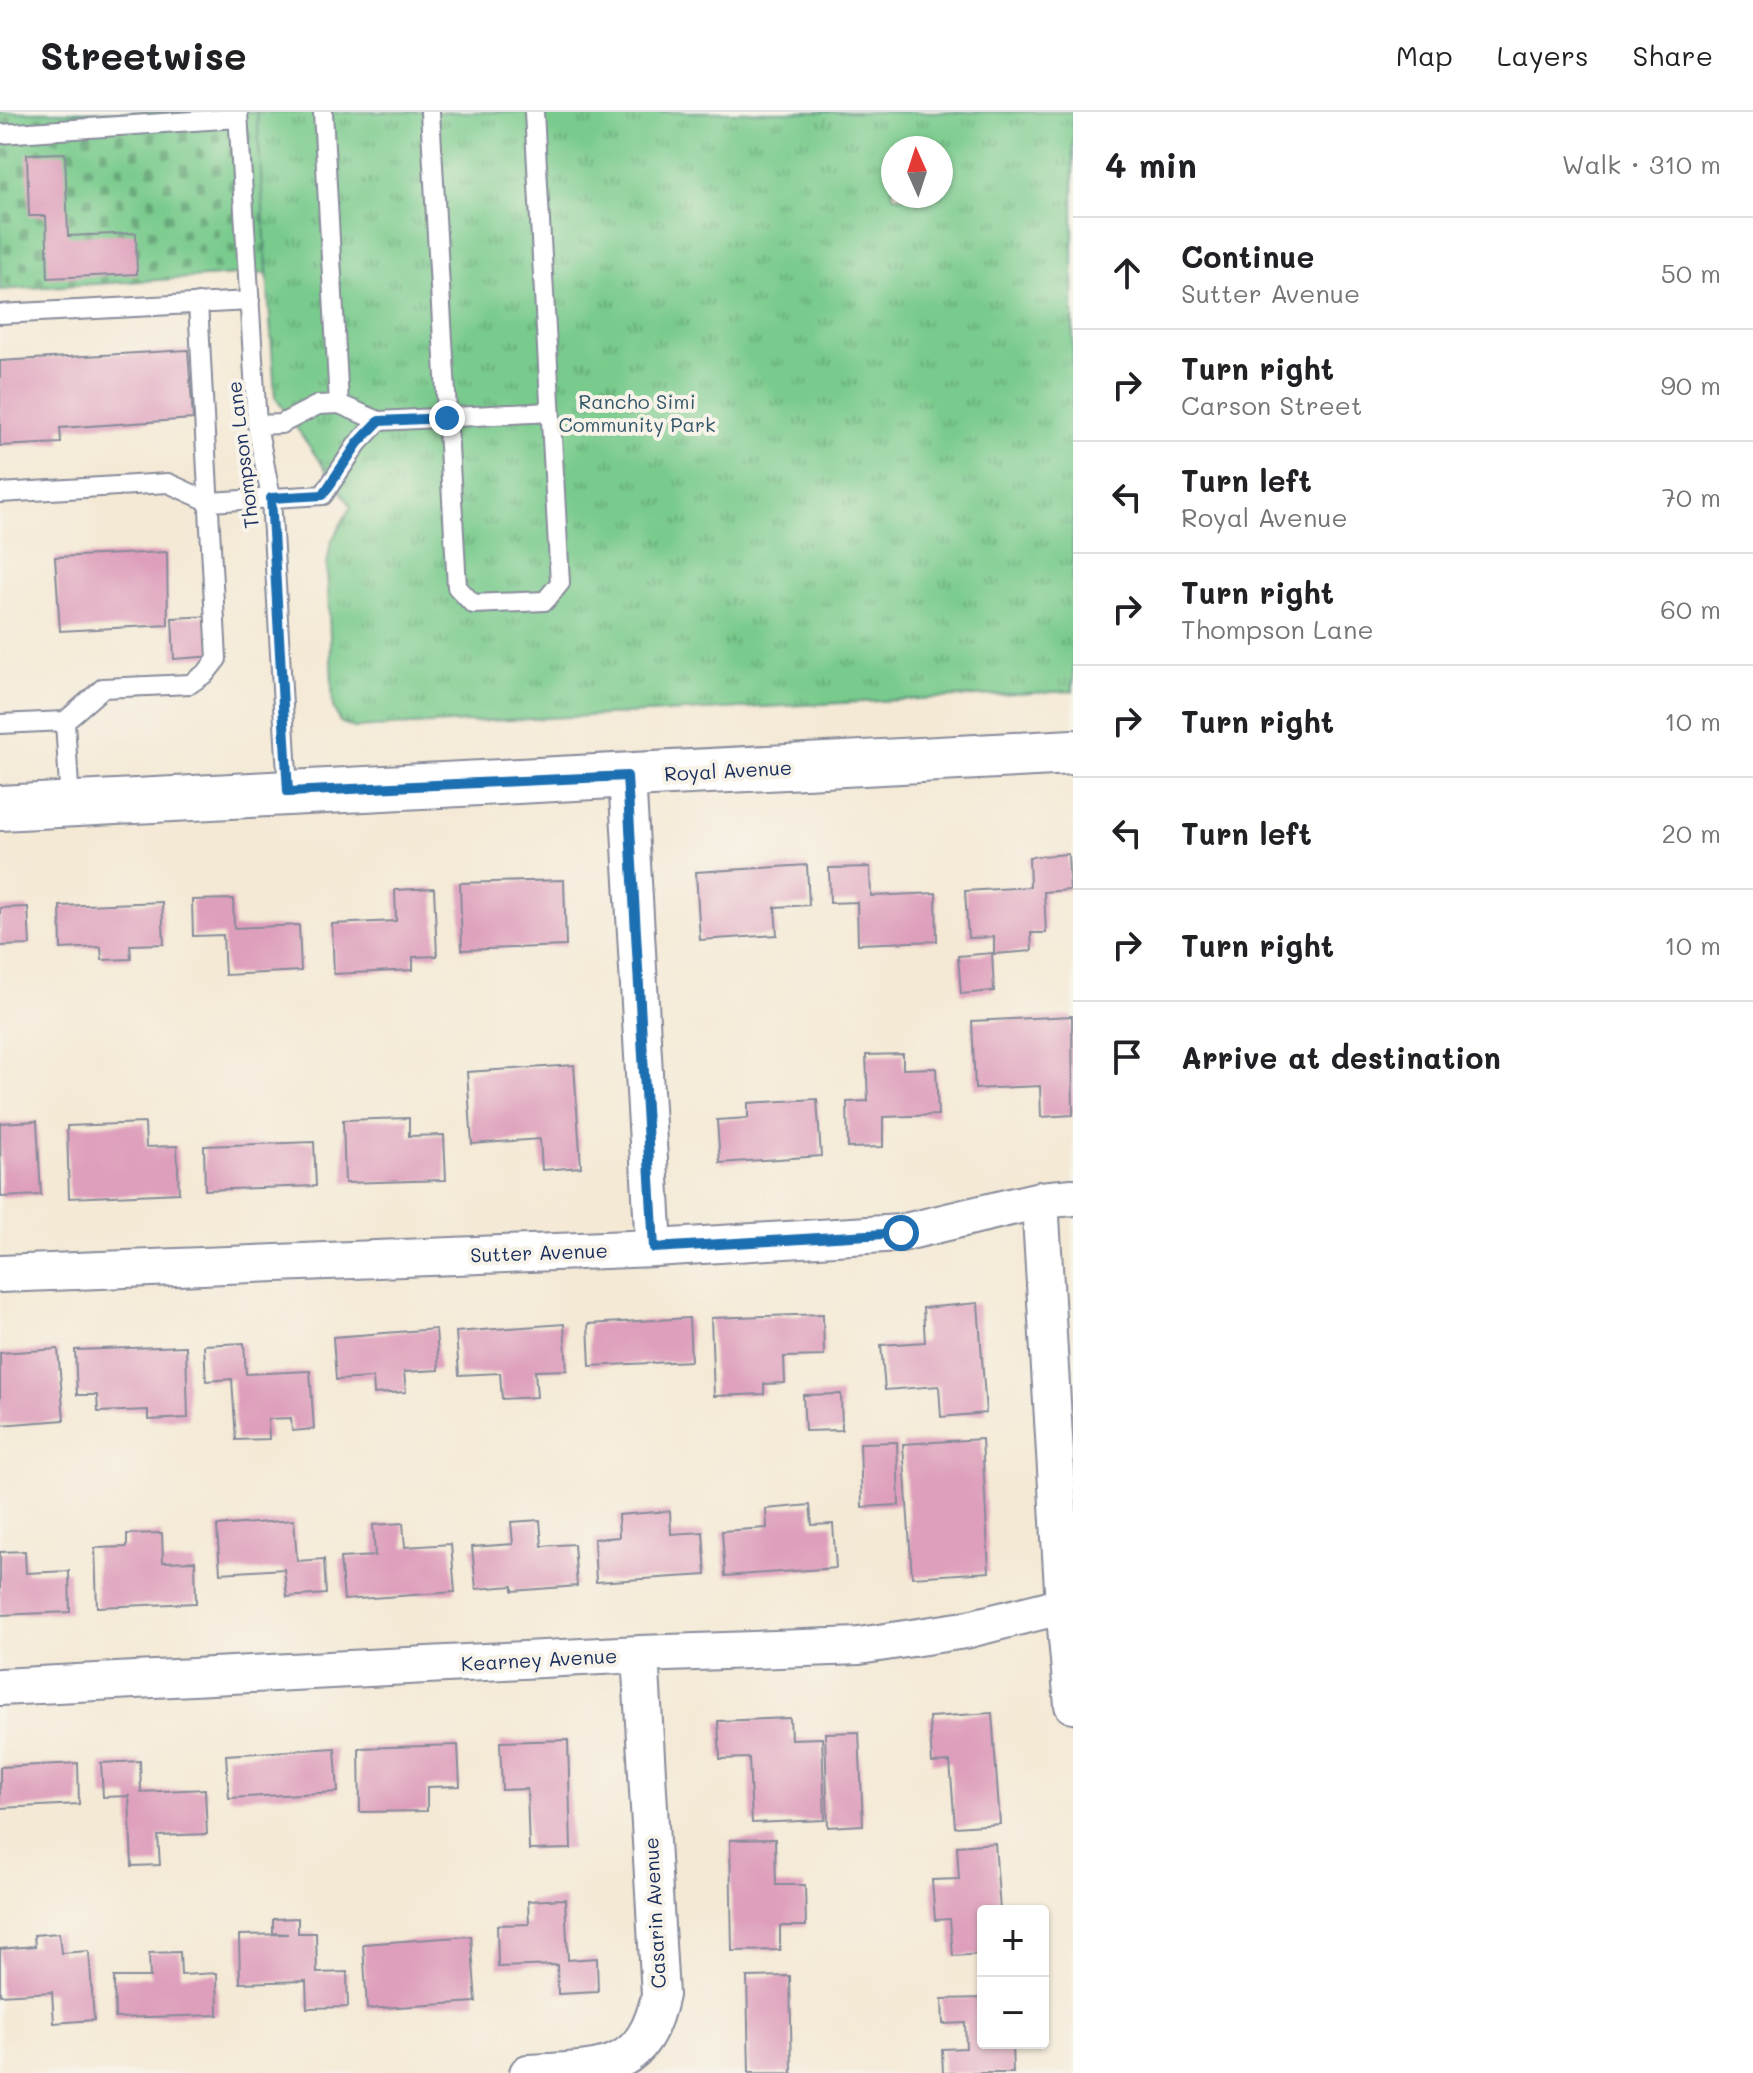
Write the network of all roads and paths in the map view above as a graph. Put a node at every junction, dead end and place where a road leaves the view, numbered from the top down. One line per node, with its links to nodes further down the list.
1 (323, 112): 9 (lane)
2 (430, 112): 11 (lane)
3 (534, 112): 10 (lane)
4 (238, 115): 5 (lane); 6 (lane, Thompson Lane)
5 (0, 134)
6 (250, 301): 7 (lane); 13 (lane, Thompson Lane)
7 (198, 303): 8 (lane); 16 (lane)
8 (0, 314)
9 (339, 404): 12 (lane); 13 (lane)
10 (550, 412): 11 (lane); 11 (lane)
11 (447, 418): 12 (lane)
12 (379, 421): 15 (lane)
13 (257, 425): 15 (lane, Thompson Lane)
14 (0, 493): 16 (lane)
15 (271, 498): 16 (lane); 21 (lane, Thompson Lane)
16 (210, 502): 17 (lane)
17 (65, 721): 18 (lane); 22 (lane)
18 (0, 724)
19 (1073, 752): 20 (main road, Royal Avenue)
20 (627, 776): 21 (main road, Royal Avenue); 25 (street)
21 (288, 792): 22 (main road, Royal Avenue)
22 (70, 804): 23 (main road, Royal Avenue)
23 (0, 808)
24 (1057, 1198): 25 (street, Sutter Avenue); 27 (street)
25 (654, 1248): 26 (street, Sutter Avenue)
26 (0, 1274)
27 (1069, 1604): 28 (street, Kearney Avenue); 30 (street)
28 (640, 1654): 29 (street, Kearney Avenue); 31 (street, Casarin Avenue)
29 (0, 1687)
30 (1073, 1705)
31 (528, 2073)

